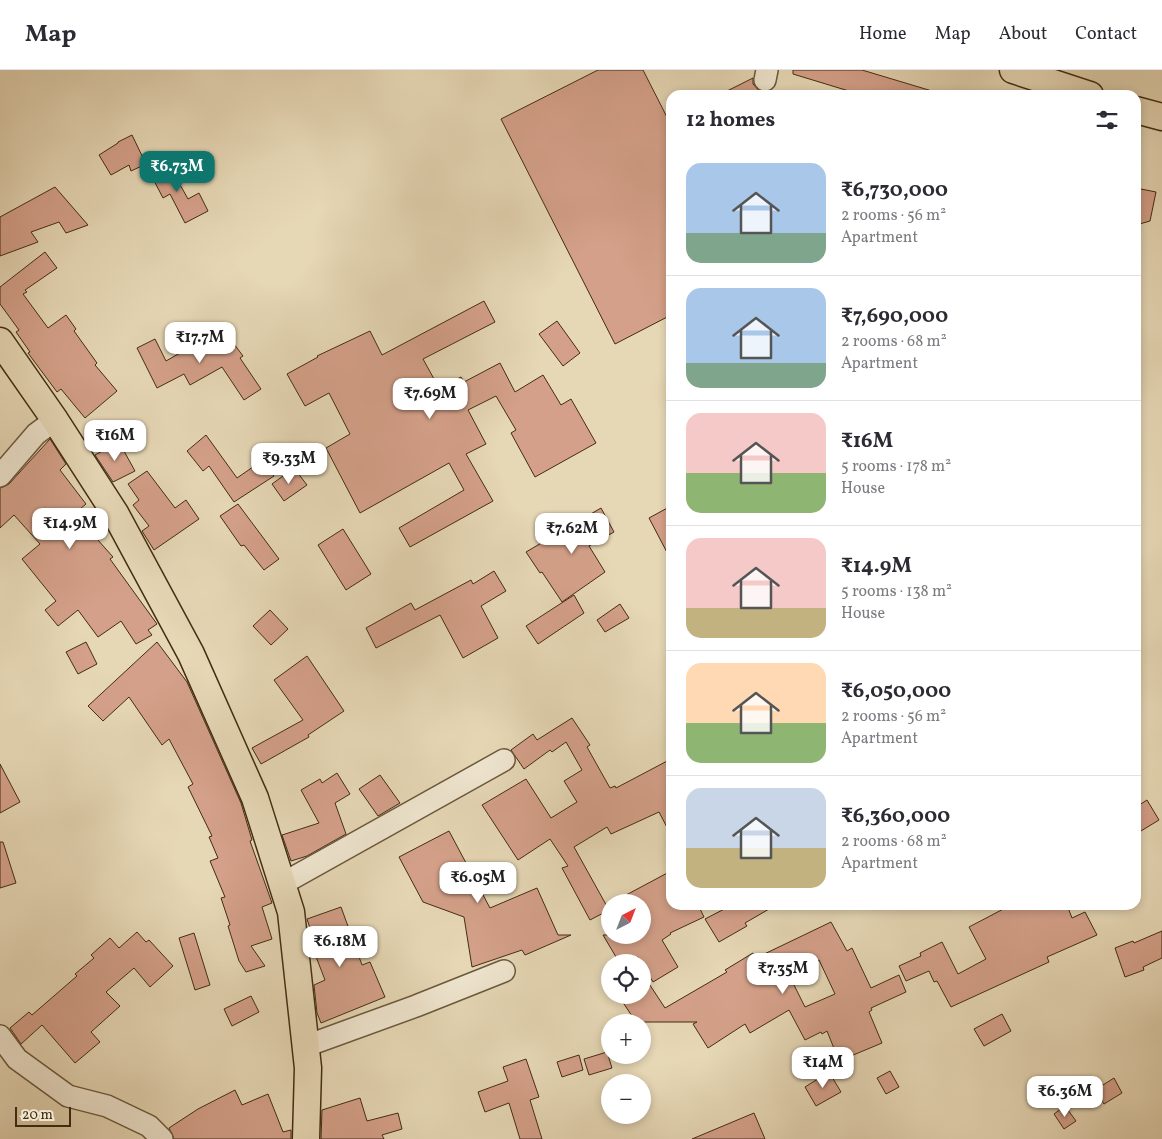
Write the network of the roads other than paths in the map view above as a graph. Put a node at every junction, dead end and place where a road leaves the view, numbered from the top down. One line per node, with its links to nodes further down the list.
1 (1013, 70): 2 (main road)
2 (1075, 90)
3 (1141, 112): 4 (main road)
4 (1162, 117)
5 (0, 328): 7 (main road)
6 (0, 341): 7 (main road)
7 (33, 387): 8 (main road)
8 (56, 420): 9 (street); 11 (main road)
9 (0, 476)
10 (504, 760): 11 (street)
11 (282, 884): 14 (main road)
12 (504, 971): 14 (street)
13 (0, 1036): 15 (street)
14 (306, 1046): 16 (main road)
15 (162, 1139)
16 (306, 1139)

